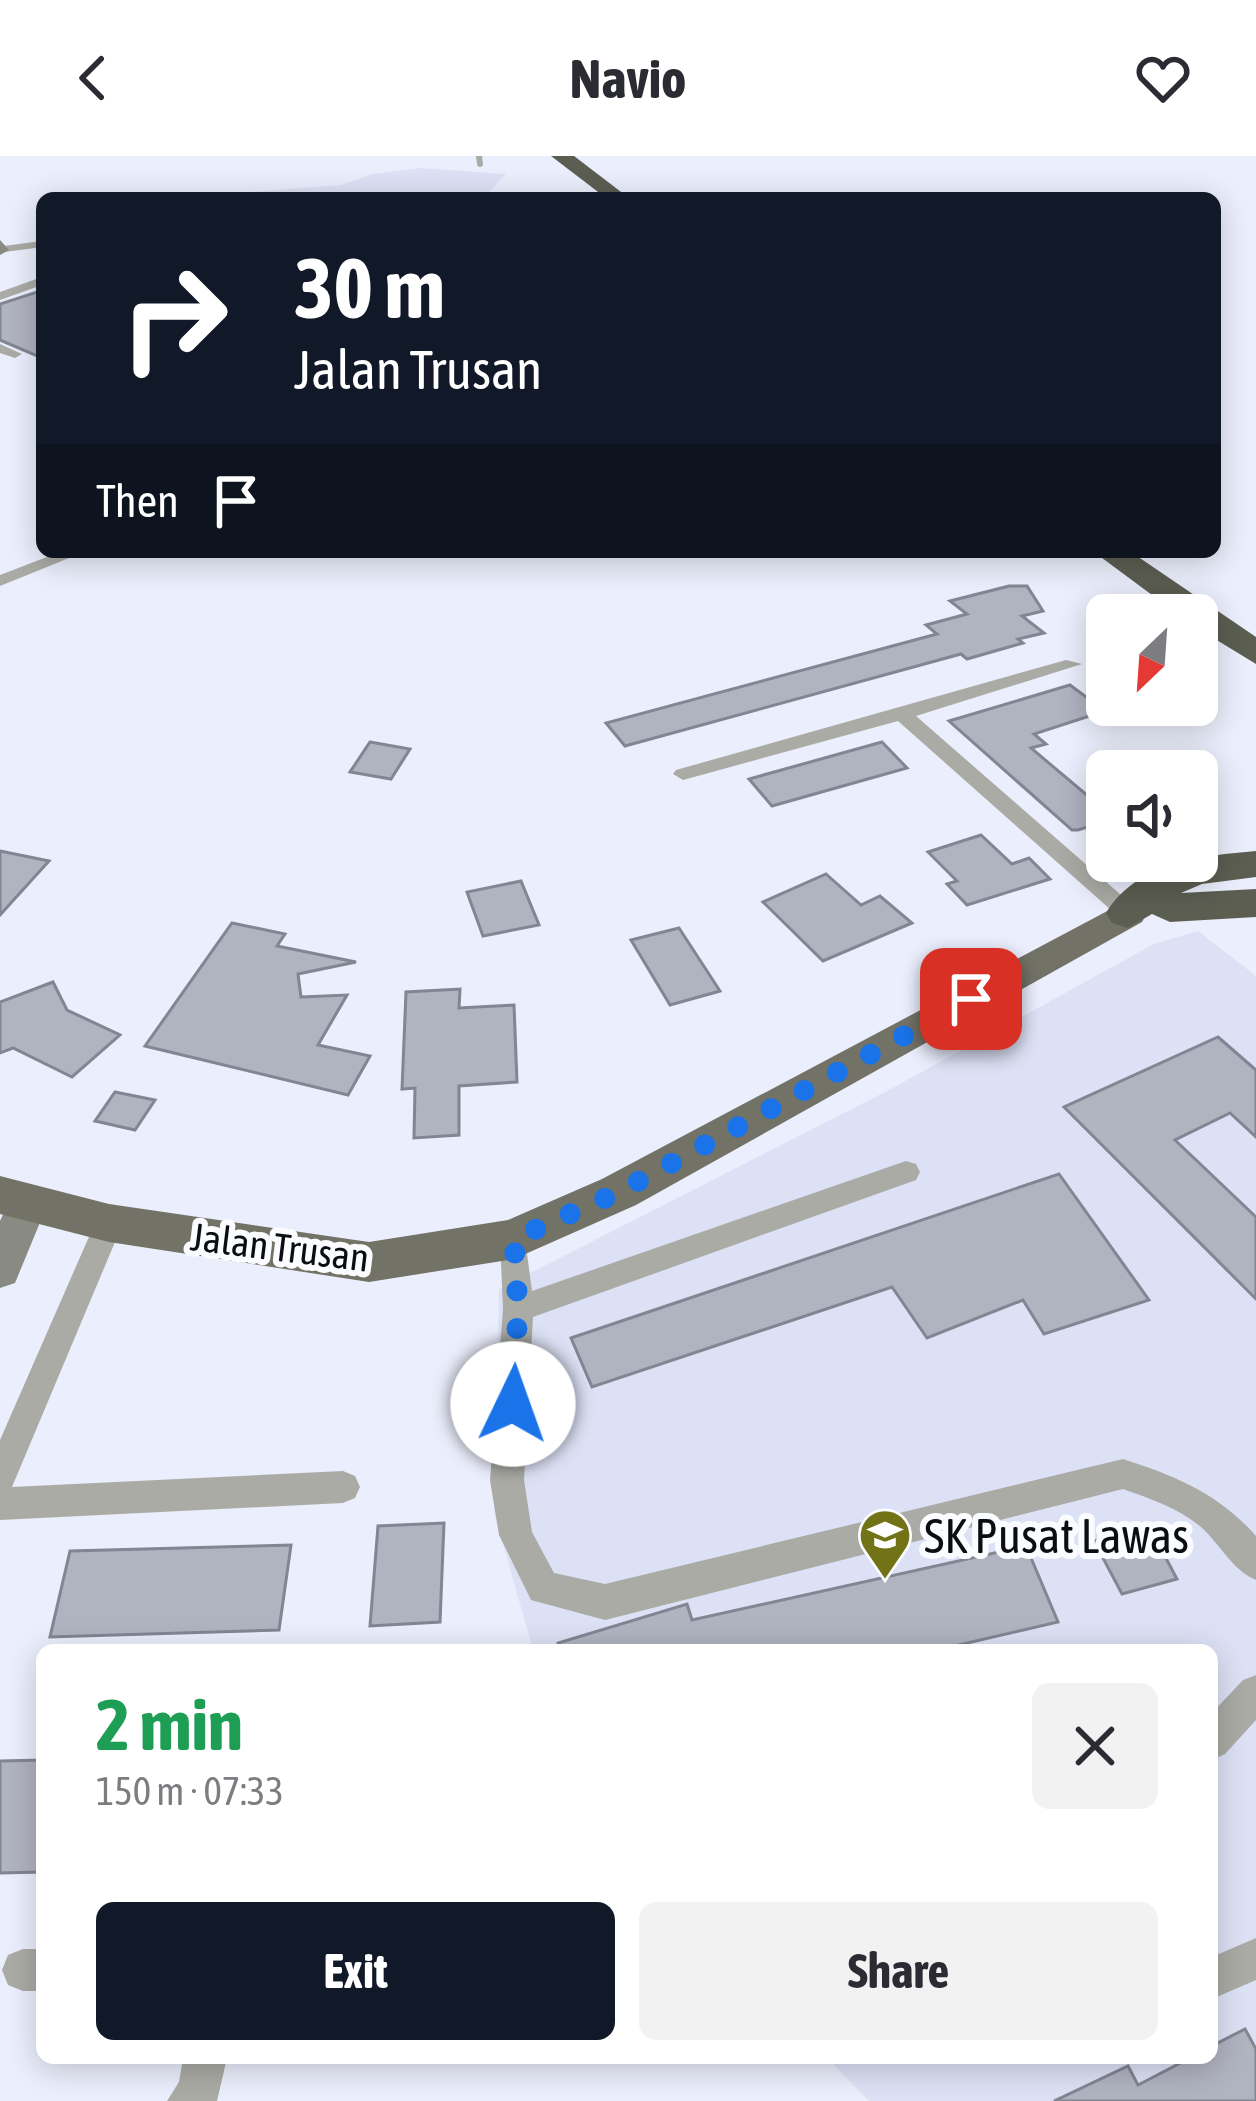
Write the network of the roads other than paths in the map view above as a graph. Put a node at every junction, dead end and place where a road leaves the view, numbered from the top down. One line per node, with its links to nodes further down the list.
1 (561, 156): 2 (highway)
2 (611, 192)
3 (36, 245): 4 (lane)
4 (1, 248)
5 (21, 274): 6 (street)
6 (36, 278)
7 (36, 282): 8 (street)
8 (0, 296)
9 (59, 558): 11 (street)
10 (1119, 558): 12 (highway)
11 (0, 581)
12 (1256, 652)
13 (1073, 664): 14 (street)
14 (902, 714): 15 (street); 18 (street)
15 (683, 774)
16 (1256, 864): 18 (highway, Jalan Trusan)
17 (1256, 903): 18 (highway, Jalan Trusan)
18 (1128, 913): 22 (main road, Jalan Trusan)
19 (906, 1172): 24 (street)
20 (14, 1199): 21 (main road, Jalan Trusan); 23 (street)
21 (109, 1223): 22 (main road, Jalan Trusan); 25 (street)
22 (514, 1239): 24 (street)
23 (0, 1270)
24 (518, 1309): 28 (street)
25 (0, 1478)
26 (343, 1487): 27 (street)
27 (0, 1504)
28 (1256, 1563)
29 (1256, 1693): 30 (street)
30 (1218, 1734)
31 (1256, 1959): 32 (street)
32 (1218, 1975)
33 (205, 2064): 34 (street)
34 (189, 2101)

